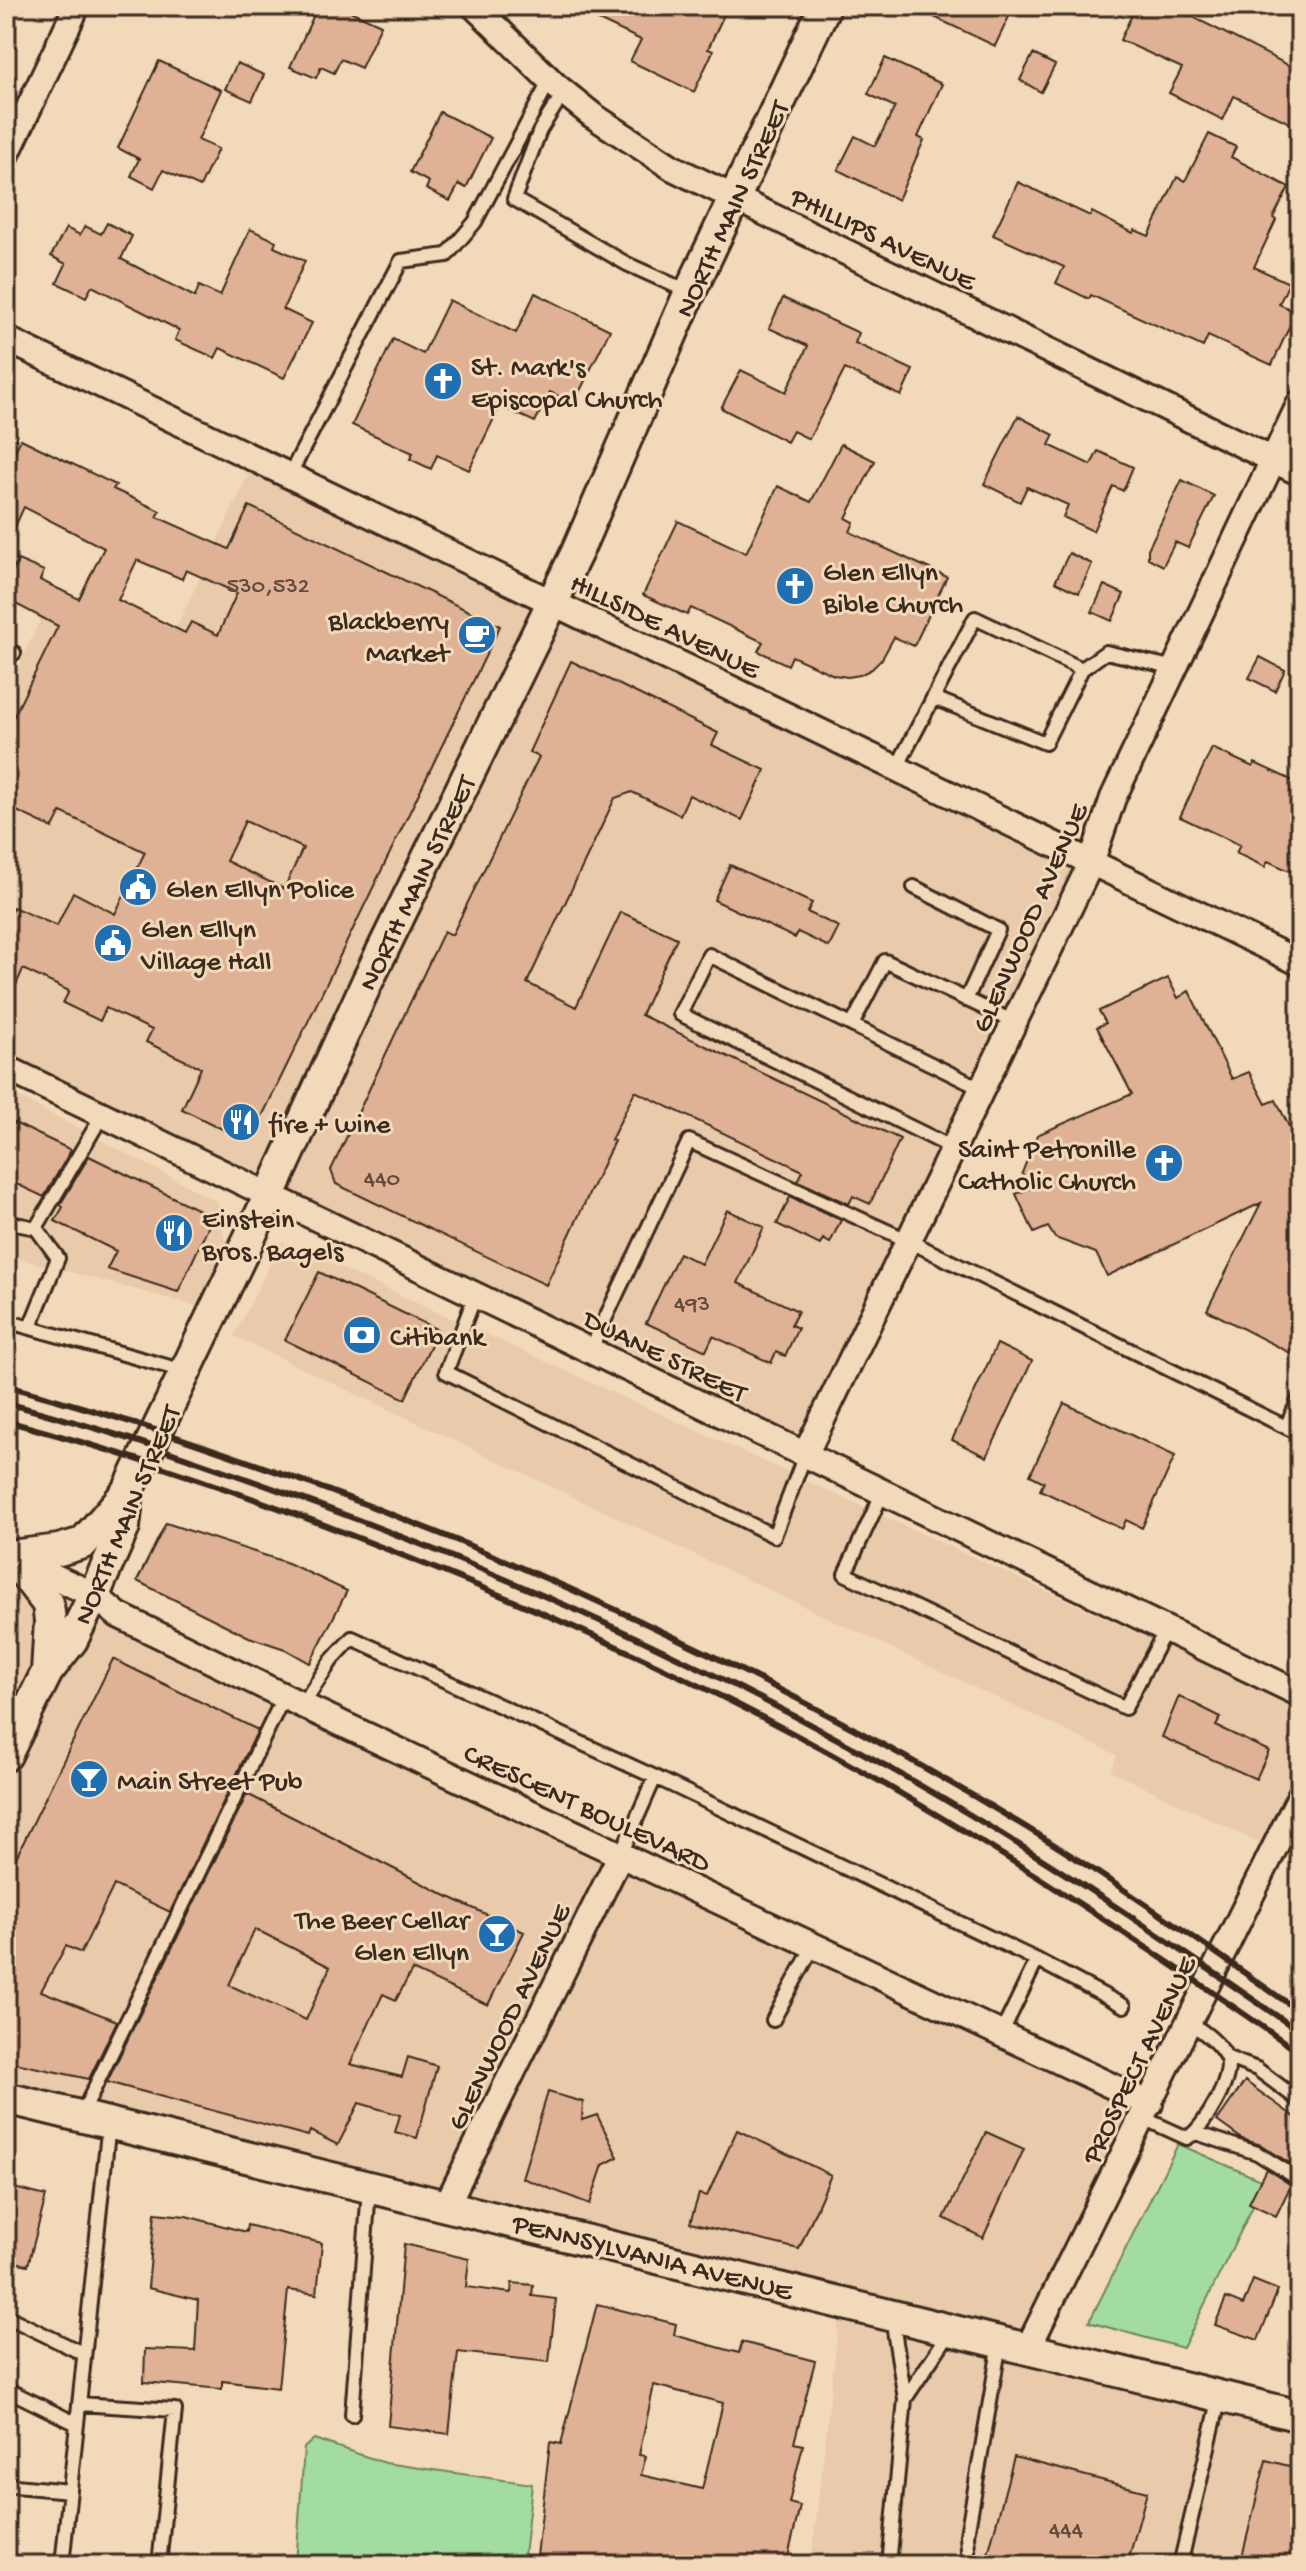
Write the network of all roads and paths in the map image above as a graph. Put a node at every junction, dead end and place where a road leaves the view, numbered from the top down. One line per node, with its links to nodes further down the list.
1 (77, 6): 5 (street)
2 (474, 6): 4 (street, PHILLIPS AVENUE)
3 (825, 6): 6 (street, NORTH MAIN STREET)
4 (557, 86): 6 (street, PHILLIPS AVENUE); 7 (lane); 12 (lane)
5 (6, 156)
6 (734, 198): 7 (street, NORTH MAIN STREET); 10 (street, PHILLIPS AVENUE)
7 (690, 292): 13 (street, NORTH MAIN STREET)
8 (6, 339): 12 (street, HILLSIDE AVENUE)
9 (1300, 403): 10 (street, GLENWOOD AVENUE)
10 (1273, 460): 11 (street, PHILLIPS AVENUE); 14 (street, GLENWOOD AVENUE)
11 (1300, 473)
12 (289, 476): 13 (street, HILLSIDE AVENUE)
13 (551, 603): 17 (street, HILLSIDE AVENUE); 28 (street, NORTH MAIN STREET)
14 (1175, 668): 15 (lane); 18 (street, GLENWOOD AVENUE)
15 (1082, 669): 16 (lane); 16 (lane)
16 (934, 698): 17 (lane)
17 (896, 769): 18 (street, HILLSIDE AVENUE)
18 (1091, 863): 20 (street, HILLSIDE AVENUE); 22 (street, GLENWOOD AVENUE)
19 (914, 887): 21 (lane)
20 (1300, 963)
21 (966, 1000): 22 (lane); 23 (lane)
22 (1014, 1022): 25 (street, GLENWOOD AVENUE)
23 (852, 1025): 25 (lane); 27 (lane)
24 (6, 1068): 26 (street, DUANE STREET)
25 (982, 1089): 27 (street, GLENWOOD AVENUE)
26 (103, 1114): 28 (street, DUANE STREET); 30 (lane)
27 (953, 1148): 31 (street, GLENWOOD AVENUE)
28 (269, 1197): 32 (street, DUANE STREET); 36 (street, NORTH MAIN STREET)
29 (6, 1222): 30 (lane)
30 (36, 1228): 34 (lane)
31 (909, 1241): 35 (lane); 38 (lane); 40 (street, GLENWOOD AVENUE)
32 (475, 1296): 35 (street, DUANE STREET); 40 (lane)
33 (6, 1321): 34 (lane)
34 (30, 1327): 36 (lane)
35 (590, 1351): 40 (street, DUANE STREET)
36 (186, 1372): 41 (street, NORTH MAIN STREET)
37 (1300, 1397): 38 (lane)
38 (1286, 1427): 39 (lane)
39 (1300, 1434)
40 (805, 1455): 42 (street, DUANE STREET)
41 (128, 1491): 43 (street); 44 (street, NORTH MAIN STREET)
42 (883, 1492): 45 (street, DUANE STREET); 45 (lane)
43 (8, 1555): 44 (street, CRESCENT BOULEVARD); 46 (street)
44 (94, 1595): 46 (street, NORTH MAIN STREET); 48 (street, CRESCENT BOULEVARD)
45 (1166, 1629): 47 (street, DUANE STREET)
46 (47, 1672): 49 (street, NORTH MAIN STREET)
47 (1300, 1694)
48 (293, 1700): 50 (lane); 52 (street, CRESCENT BOULEVARD); 63 (lane)
49 (6, 1755)
50 (655, 1777): 52 (lane); 54 (lane)
51 (1300, 1796): 57 (street, PROSPECT AVENUE)
52 (621, 1854): 53 (street, CRESCENT BOULEVARD); 67 (street, GLENWOOD AVENUE)
53 (814, 1945): 56 (lane); 58 (street, CRESCENT BOULEVARD)
54 (1037, 1960): 55 (lane); 58 (lane)
55 (1124, 2006)
56 (773, 2020)
57 (1189, 2022): 59 (lane); 62 (street, PROSPECT AVENUE)
58 (1001, 2034): 62 (street, CRESCENT BOULEVARD)
59 (1228, 2058): 61 (lane); 64 (lane)
60 (6, 2098): 63 (street, PENNSYLVANIA AVENUE)
61 (1300, 2101)
62 (1146, 2111): 64 (lane); 71 (street, PROSPECT AVENUE)
63 (95, 2119): 66 (street, PENNSYLVANIA AVENUE); 72 (lane)
64 (1196, 2133): 65 (lane)
65 (1300, 2180)
66 (370, 2185): 67 (street, PENNSYLVANIA AVENUE); 77 (lane)
67 (447, 2204): 68 (street, PENNSYLVANIA AVENUE)
68 (891, 2314): 70 (street, PENNSYLVANIA AVENUE); 75 (lane)
69 (6, 2316): 72 (lane)
70 (952, 2329): 71 (street, PENNSYLVANIA AVENUE); 75 (lane)
71 (1014, 2345): 74 (street, PENNSYLVANIA AVENUE); 85 (lane)
72 (84, 2354): 76 (lane)
73 (6, 2389): 79 (lane)
74 (1220, 2396): 78 (street, PENNSYLVANIA AVENUE); 86 (lane)
75 (905, 2399): 84 (lane)
76 (79, 2404): 79 (lane); 83 (lane)
77 (352, 2415)
78 (1300, 2416)
79 (77, 2424): 81 (lane)
80 (6, 2482): 81 (lane)
81 (70, 2491): 82 (lane)
82 (62, 2565)
83 (159, 2565)
84 (889, 2565)
85 (969, 2565)
86 (1180, 2565)

